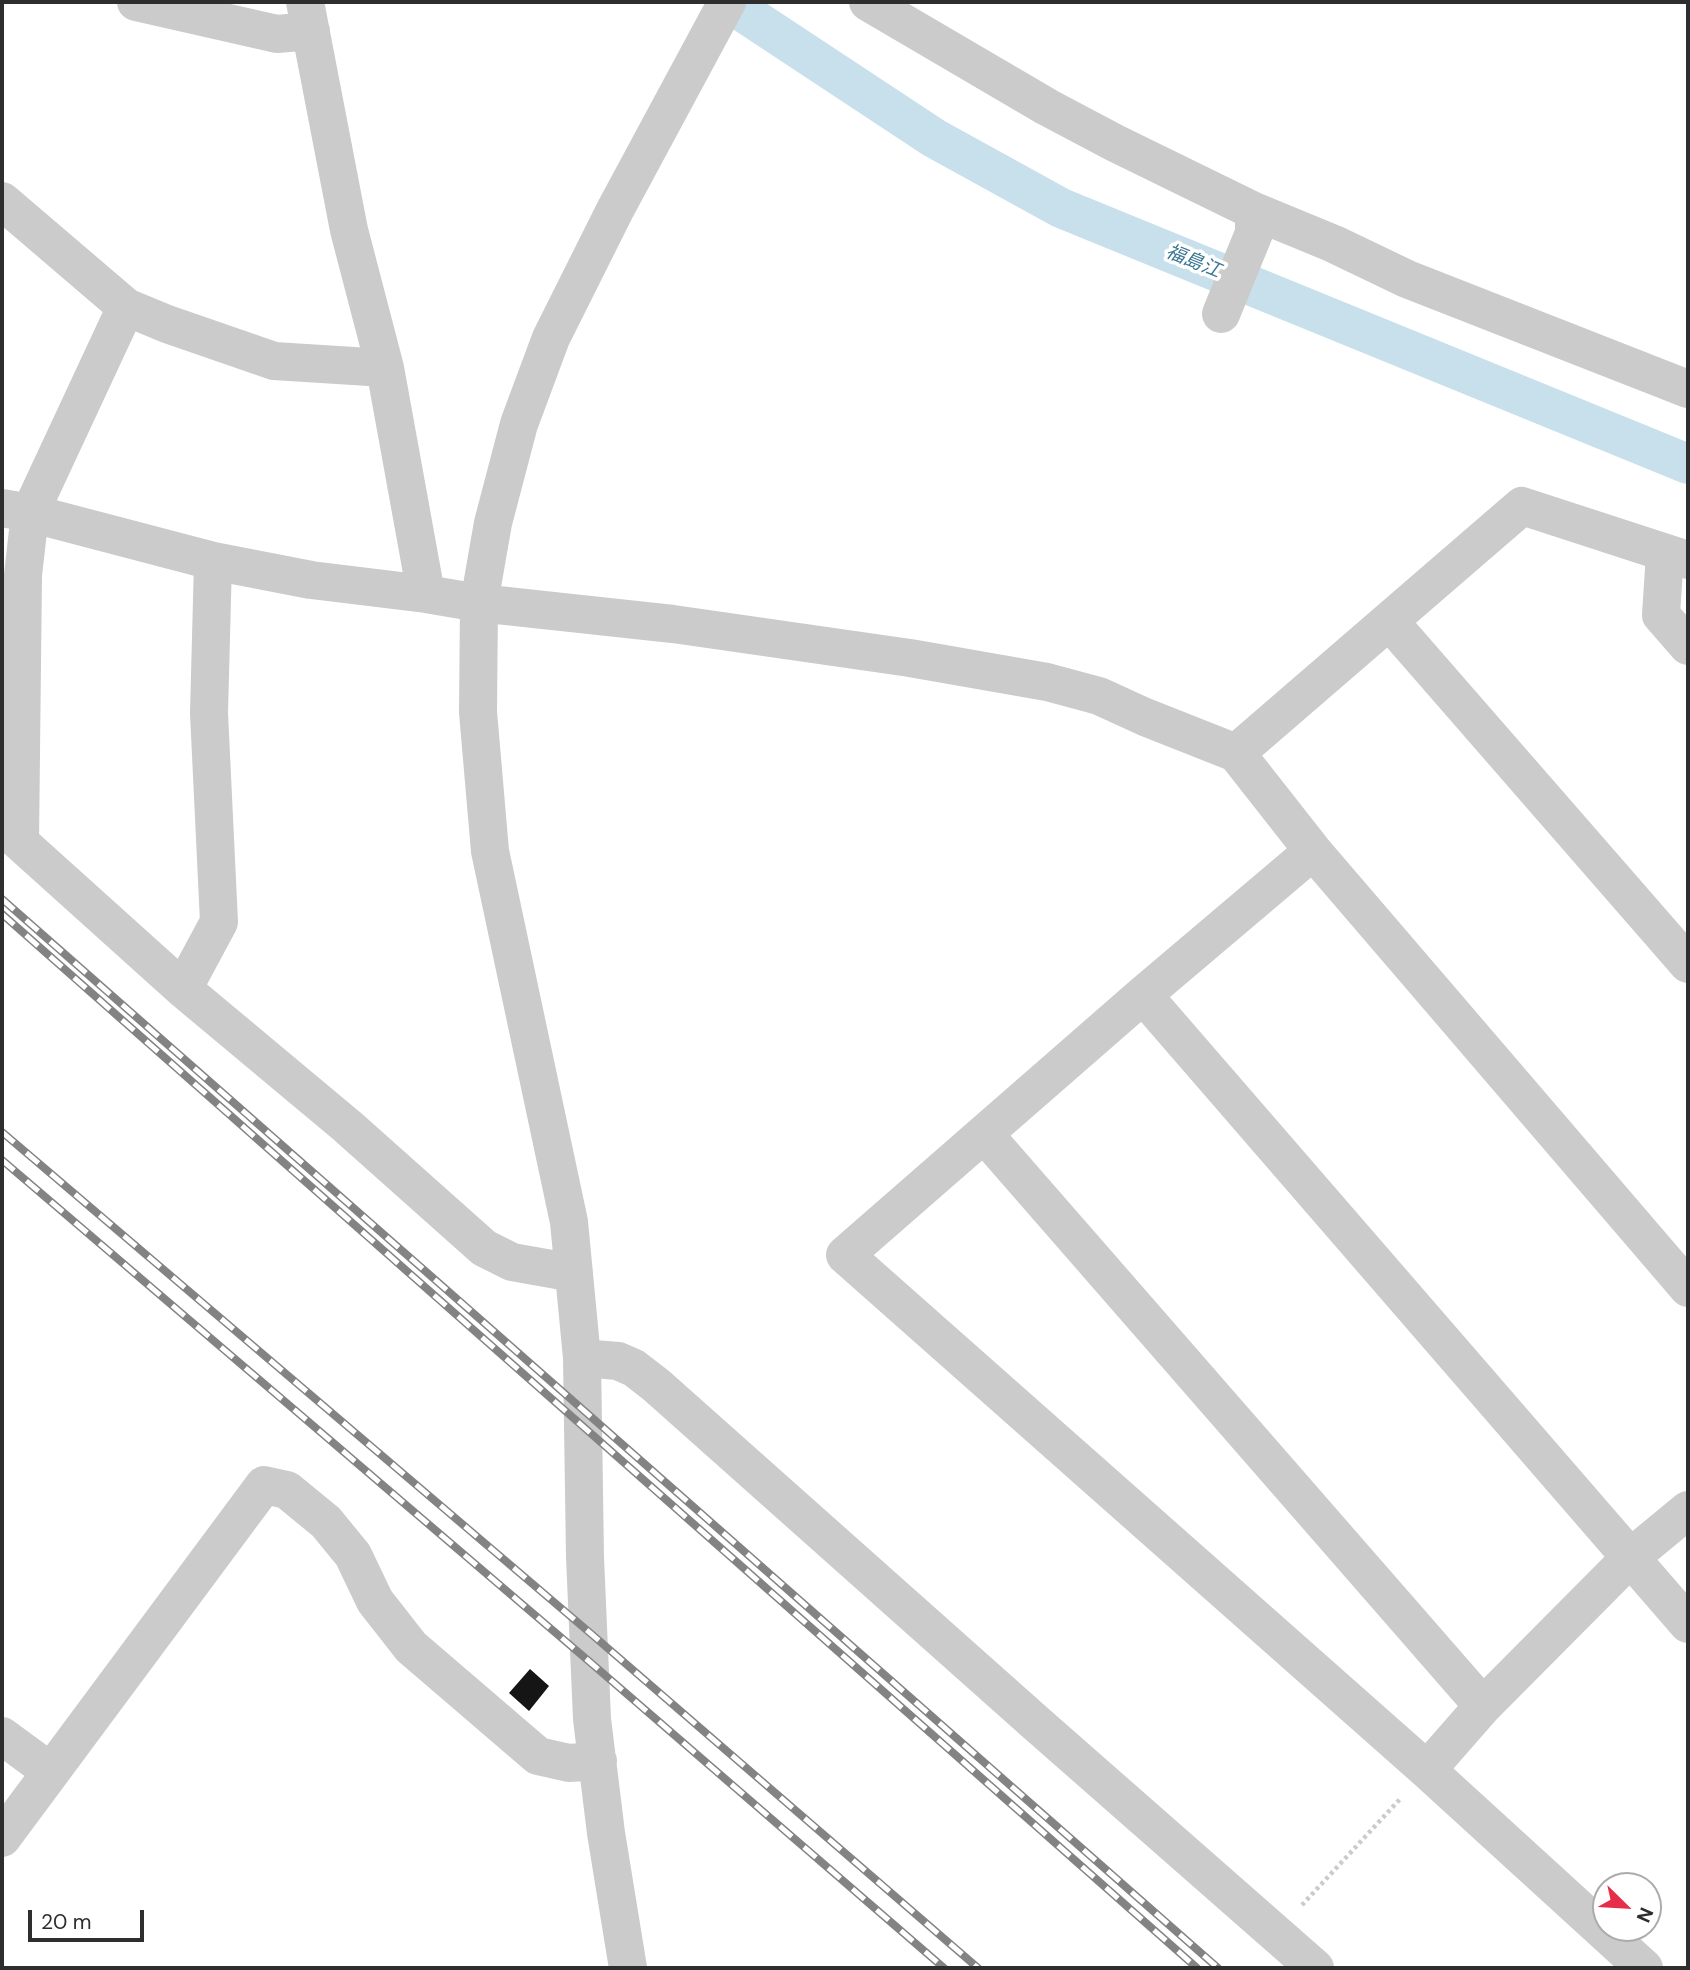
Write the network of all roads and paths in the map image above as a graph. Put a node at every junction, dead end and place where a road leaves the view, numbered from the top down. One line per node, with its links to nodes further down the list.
1 (136, 2): 4 (street)
2 (867, 2): 6 (street)
3 (722, 11): 15 (street)
4 (308, 17): 9 (street)
5 (2, 201): 7 (street)
6 (1254, 222): 8 (street); 10 (street)
7 (126, 307): 9 (street); 11 (street)
8 (1221, 314)
9 (385, 368): 14 (street)
10 (1688, 389)
11 (16, 511): 13 (street); 19 (street)
12 (1677, 556): 16 (street); 17 (street)
13 (213, 561): 14 (street); 22 (street)
14 (426, 594): 15 (street)
15 (479, 604): 18 (street); 25 (street)
16 (1390, 622): 18 (street); 21 (street)
17 (1688, 646)
18 (1236, 752): 20 (street)
19 (11, 834): 22 (street)
20 (1313, 850): 23 (street); 26 (street)
21 (1688, 964)
22 (183, 989): 25 (street)
23 (1143, 995): 24 (street); 29 (street)
24 (984, 1134): 31 (street); 35 (street)
25 (574, 1273): 27 (street)
26 (1688, 1288)
27 (582, 1358): 33 (street); 39 (street)
28 (1688, 1510): 29 (street)
29 (1631, 1557): 30 (street); 31 (street)
30 (1688, 1624)
31 (1483, 1706): 35 (street)
32 (2, 1736): 34 (street)
33 (598, 1761): 34 (street); 38 (street)
34 (51, 1772): 36 (street)
35 (1417, 1780): 37 (path); 40 (street)
36 (2, 1838)
37 (1301, 1906)
38 (628, 1968)
39 (1315, 1968)
40 (1644, 1968)

